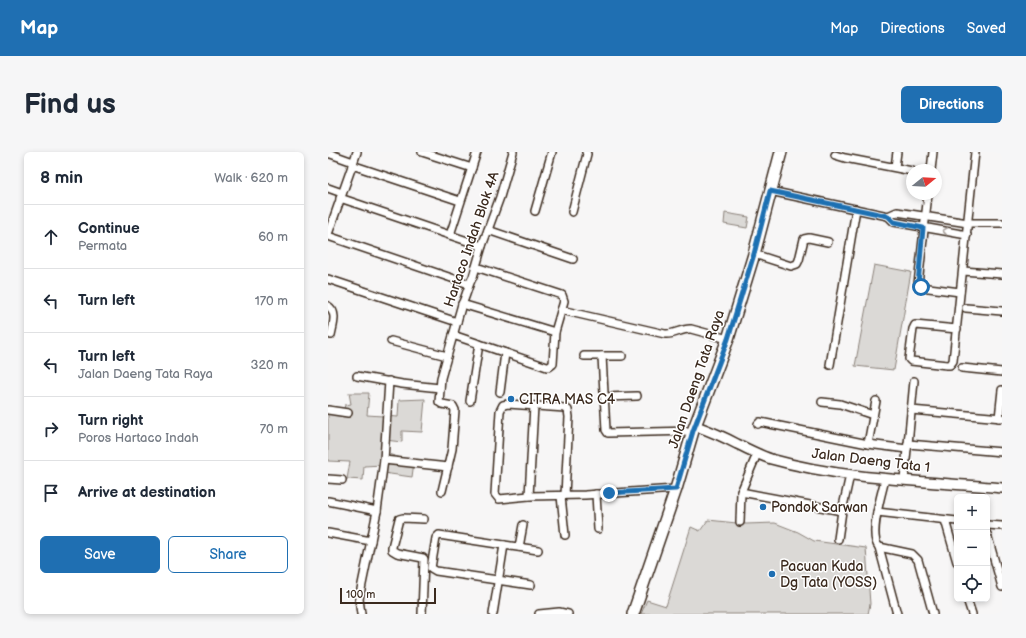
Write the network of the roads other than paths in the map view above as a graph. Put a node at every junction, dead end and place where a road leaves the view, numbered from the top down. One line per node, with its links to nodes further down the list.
1 (357, 152): 15 (street)
2 (422, 152): 18 (street)
3 (477, 152): 18 (street)
4 (514, 152): 34 (street, Hartaco Indah Blok 4A)
5 (552, 152): 26 (street)
6 (586, 152): 27 (street)
7 (781, 152): 21 (main road, Jalan Daeng Tata Raya)
8 (897, 152): 17 (street)
9 (933, 152): 16 (street)
10 (975, 152): 30 (street)
11 (328, 154): 15 (street)
12 (835, 155): 13 (street)
13 (845, 155): 14 (street)
14 (857, 156): 17 (street)
15 (353, 164): 22 (street); 24 (street)
16 (932, 164)
17 (895, 167): 19 (street)
18 (472, 168): 24 (street)
19 (906, 170)
20 (328, 188): 22 (street)
21 (770, 191): 25 (street); 40 (main road, Jalan Daeng Tata Raya)
22 (341, 196): 32 (street); 37 (street)
23 (927, 200): 29 (street)
24 (460, 201): 37 (street)
25 (856, 209): 28 (street); 66 (street)
26 (535, 211)
27 (572, 212)
28 (888, 216): 29 (street); 33 (street)
29 (925, 217): 30 (street); 33 (street)
30 (968, 223): 31 (street); 36 (street)
31 (1002, 223)
32 (330, 224): 35 (street)
33 (923, 228): 36 (street, one-way to 33); 47 (street)
34 (488, 230): 39 (street, Hartaco Indah Blok 4A); 41 (street)
35 (328, 235): 46 (street)
36 (967, 235): 43 (street)
37 (450, 236): 39 (street)
38 (828, 242): 40 (street)
39 (482, 246): 42 (street, Hartaco Indah Blok 4A)
40 (754, 254): 58 (main road, Jalan Daeng Tata Raya)
41 (573, 259)
42 (476, 267): 46 (street, Hartaco Indah Blok 4A); 51 (street)
43 (963, 270): 44 (street); 47 (street)
44 (1002, 274)
45 (328, 279): 53 (street)
46 (469, 284): 48 (street, Hartaco Indah Blok 4A)
47 (960, 292): 54 (street)
48 (462, 304): 53 (street, Hartaco Indah Blok 4A); 55 (street)
49 (328, 306): 56 (street)
50 (966, 308): 52 (street)
51 (561, 310): 55 (street); 58 (street)
52 (1002, 311)
53 (457, 322): 57 (street, Hartaco Indah Blok 4A)
54 (957, 329): 54 (street)
55 (555, 332): 61 (street)
56 (330, 335)
57 (453, 335): 60 (street); 62 (street, Hartaco Indah Blok 4A)
58 (728, 339): 87 (main road, Jalan Daeng Tata Raya)
59 (391, 341): 62 (street)
60 (479, 344): 61 (street); 77 (street)
61 (505, 353): 74 (street)
62 (447, 356): 72 (street, Hartaco Indah Blok 4A)
63 (584, 356): 64 (street)
64 (602, 356): 65 (street); 76 (street)
65 (622, 356)
66 (830, 365)
67 (962, 368): 68 (street)
68 (1002, 372)
69 (357, 376): 70 (street)
70 (389, 381): 72 (street); 92 (street)
71 (914, 381): 82 (street)
72 (440, 388): 93 (street)
73 (1002, 390): 85 (street)
74 (500, 392)
75 (636, 396): 76 (street)
76 (604, 397): 87 (street)
77 (470, 401)
78 (822, 402): 84 (street)
79 (876, 402): 84 (street)
80 (534, 406): 104 (street); 104 (street); 105 (street)
81 (328, 410): 83 (street)
82 (911, 410): 85 (street); 89 (street)
83 (348, 413)
84 (873, 415): 88 (street)
85 (1000, 418)
86 (758, 424): 88 (street)
87 (694, 428): 91 (street, Jalan Daeng Tata 1); 100 (main road, Jalan Daeng Tata Raya)
88 (868, 444): 89 (street)
89 (907, 447): 90 (street); 98 (street)
90 (1002, 452)
91 (757, 454): 94 (street, Jalan Daeng Tata 1); 102 (street)
92 (384, 460): 93 (street); 107 (street)
93 (448, 467): 101 (street)
94 (850, 475): 96 (street, Jalan Daeng Tata 1); 108 (street)
95 (328, 479): 97 (street)
96 (885, 479): 98 (street, Jalan Daeng Tata 1); 109 (street)
97 (342, 480)
98 (904, 480): 99 (street, Jalan Daeng Tata 1)
99 (1002, 488)
100 (676, 489): 103 (street); 138 (main road, Jalan Daeng Tata Raya)
101 (442, 490)
102 (741, 492): 108 (street); 113 (street)
103 (596, 494): 105 (street); 117 (street)
104 (529, 496): 105 (street)
105 (563, 496): 119 (street)
106 (328, 501): 107 (street)
107 (377, 511): 121 (street)
108 (842, 511): 120 (street)
109 (877, 512): 111 (street); 125 (street)
110 (424, 519): 134 (street)
111 (945, 520): 112 (street); 127 (street)
112 (954, 521)
113 (740, 522)
114 (523, 525): 124 (street)
115 (990, 525): 116 (street)
116 (1002, 526)
117 (598, 529)
118 (328, 533): 121 (street)
119 (565, 536)
120 (838, 539)
121 (371, 541): 133 (street)
122 (504, 545): 124 (street); 128 (street); 128 (street)
123 (990, 545): 130 (street)
124 (519, 547): 126 (street)
125 (879, 547): 139 (street); 140 (street)
126 (538, 550)
127 (954, 552)
128 (498, 581): 129 (street); 135 (street)
129 (531, 585)
130 (1002, 587)
131 (968, 602): 141 (street)
132 (554, 613): 136 (street); 137 (street)
133 (361, 614)
134 (422, 614)
135 (493, 614)
136 (539, 614)
137 (568, 614)
138 (633, 614)
139 (897, 614)
140 (933, 614)
141 (972, 614)

